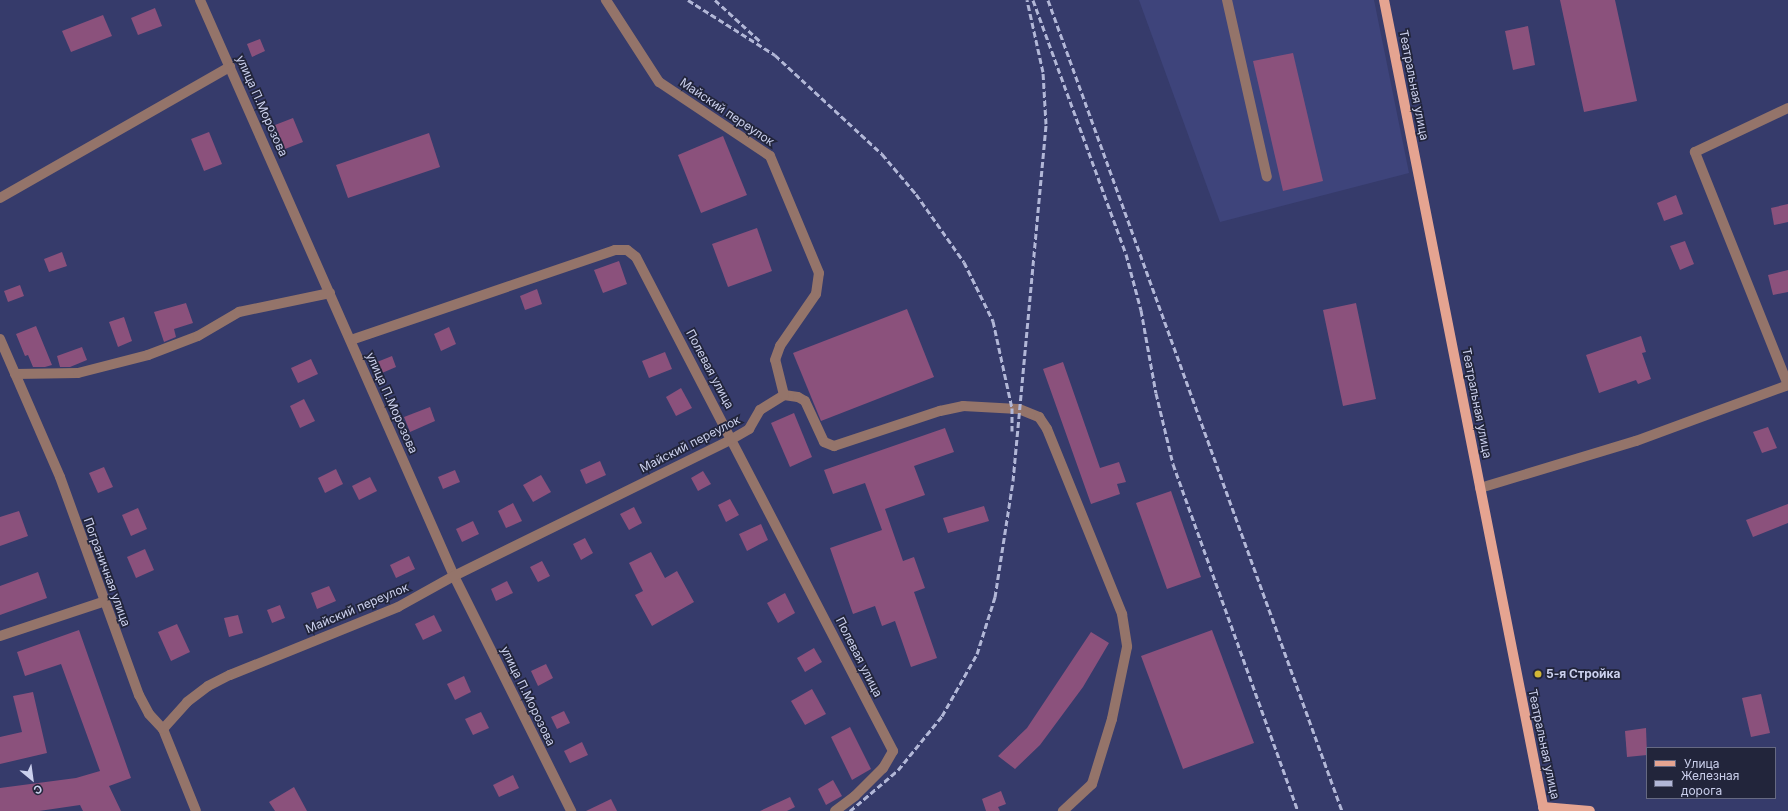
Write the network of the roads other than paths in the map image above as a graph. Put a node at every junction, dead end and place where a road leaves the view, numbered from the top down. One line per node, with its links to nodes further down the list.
1 (200, 0): 5 (street, улица П.Морозова)
2 (606, 0): 13 (street, Майский переулок)
3 (1227, 0): 7 (street)
4 (1384, 0): 15 (main road, Театральная улица)
5 (230, 67): 8 (street); 9 (street, улица П.Морозова)
6 (1788, 108): 15 (street)
7 (1267, 177)
8 (0, 198)
9 (330, 293): 11 (street, улица П.Морозова); 12 (street)
10 (0, 339): 12 (street, Пограничная улица)
11 (351, 340): 14 (street, Полевая улица); 16 (street, улица П.Морозова)
12 (16, 374): 17 (street, Пограничная улица)
13 (784, 395): 14 (street, Майский переулок); 24 (street)
14 (732, 439): 16 (street, Майский переулок); 23 (street, Полевая улица)
15 (1480, 488): 20 (main road, Театральная улица)
16 (454, 576): 19 (street, Майский переулок); 22 (street, улица П.Морозова)
17 (104, 602): 18 (street); 19 (street, Пограничная улица)
18 (0, 636)
19 (163, 729): 21 (street, Пограничная улица)
20 (1544, 809): 25 (main road)
21 (196, 811)
22 (571, 811)
23 (835, 811)
24 (1063, 811)
25 (1590, 811)

